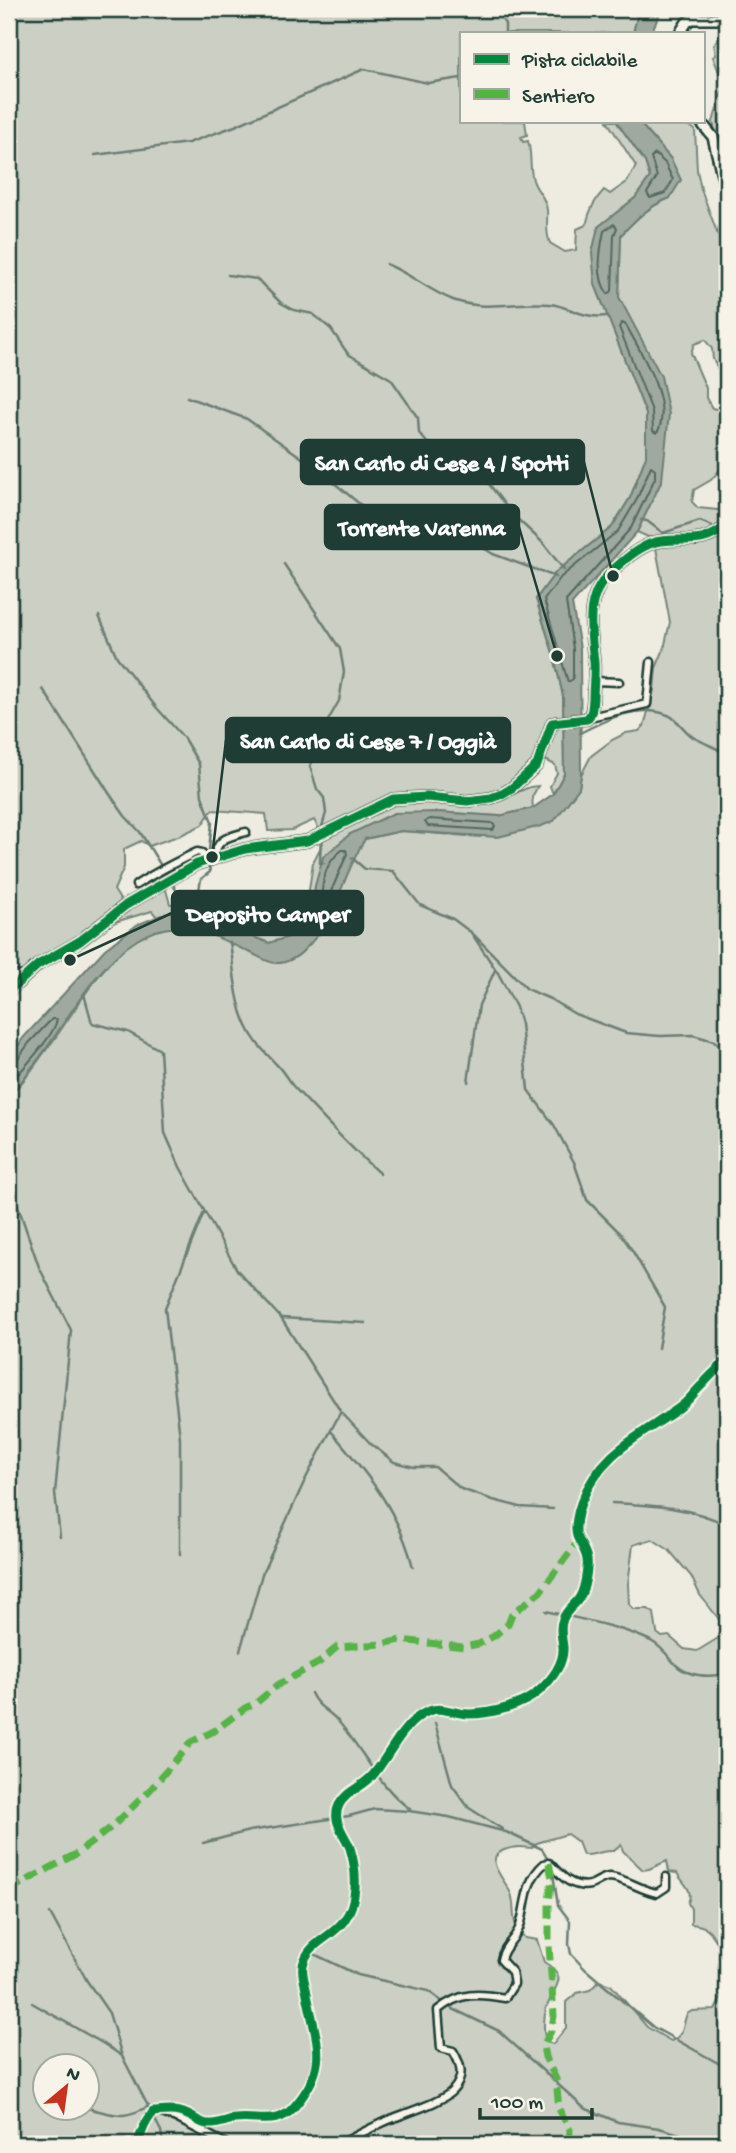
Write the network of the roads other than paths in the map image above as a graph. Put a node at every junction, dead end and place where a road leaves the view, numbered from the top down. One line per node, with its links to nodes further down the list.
1 (727, 19): 2 (street)
2 (681, 32)
3 (701, 122): 4 (street)
4 (727, 196)
5 (727, 526): 7 (street)
6 (651, 662): 9 (street)
7 (594, 681): 8 (street); 9 (street)
8 (619, 682)
9 (589, 718): 11 (street)
10 (246, 832): 11 (street)
11 (209, 860): 12 (street); 14 (street)
12 (136, 885)
13 (9, 975): 14 (street)
14 (24, 976): 15 (street)
15 (9, 991)
16 (727, 1360): 18 (street)
17 (666, 1877): 21 (street)
18 (158, 2112): 19 (street); 20 (street)
19 (137, 2144)
20 (226, 2144)
21 (340, 2144)

